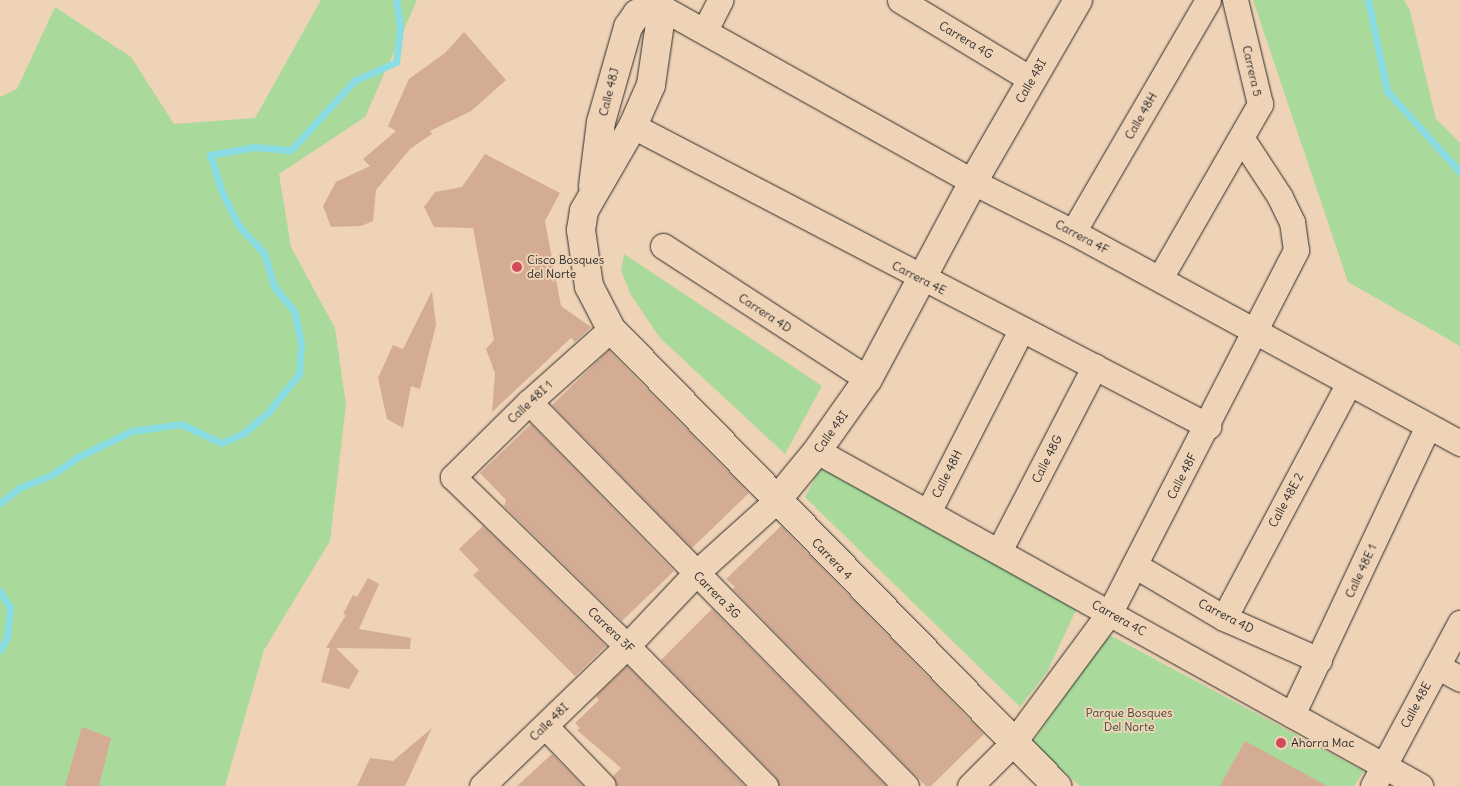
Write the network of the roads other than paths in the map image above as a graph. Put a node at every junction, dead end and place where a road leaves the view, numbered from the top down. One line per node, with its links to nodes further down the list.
1 (720, 0): 7 (street)
2 (900, 0): 8 (street, Carrera 4G)
3 (1078, 0): 8 (main road, Calle 48I)
4 (1208, 0): 13 (street, Calle 48H)
5 (1236, 0): 10 (street, Carrera 5)
6 (656, 2): 7 (street); 9 (main road, Calle 48J); 12 (main road, Calle 48J)
7 (705, 30): 11 (street, Carrera 4F)
8 (1032, 80): 11 (main road, Calle 48I)
9 (632, 126): 12 (main road, Calle 48J); 16 (street, Carrera 4E)
10 (1242, 139): 15 (street); 19 (street, Calle 48F)
11 (973, 182): 13 (street, Carrera 4F); 16 (main road, Calle 48I)
12 (592, 196): 17 (main road, Calle 48J)
13 (1073, 232): 15 (street, Carrera 4F)
14 (663, 246): 21 (street, Carrera 4D)
15 (1160, 278): 19 (street, Carrera 4F)
16 (921, 279): 18 (street, Carrera 4E); 21 (main road, Calle 48I)
17 (611, 329): 23 (street, Calle 48I 1); 29 (main road, Carrera 4)
18 (1020, 330): 20 (street, Carrera 4E); 30 (street, Calle 48H)
19 (1256, 331): 22 (street, Carrera 4F); 24 (street, Calle 48F)
20 (1095, 366): 24 (street, Carrera 4E); 31 (street, Calle 48G)
21 (868, 379): 27 (main road, Calle 48I)
22 (1349, 383): 25 (street, Carrera 4F); 35 (street, Calle 48E 2)
23 (529, 402): 28 (street, Calle 48I 1); 33 (street, Carrera 3G)
24 (1208, 426): 32 (street, Calle 48F)
25 (1428, 426): 26 (street, Carrera 4F); 38 (street, Calle 48E 1)
26 (1460, 443)
27 (818, 451): 29 (main road, Calle 48I); 30 (street, Carrera 4C)
28 (453, 477): 37 (street, Carrera 3F)
29 (776, 501): 33 (street, Calle 48I); 43 (main road, Carrera 4)
30 (928, 512): 31 (street, Carrera 4C)
31 (999, 551): 34 (street, Carrera 4C)
32 (1136, 566): 34 (street, Calle 48F); 35 (street, Carrera 4D)
33 (696, 573): 37 (street, Calle 48I); 48 (street, Carrera 3G)
34 (1110, 612): 41 (street, Carrera 4C); 43 (street, Calle 48F)
35 (1224, 618): 38 (street, Carrera 4D)
36 (1460, 623): 39 (street, Calle 48E)
37 (627, 646): 42 (street, Calle 48I); 47 (street, Carrera 3F)
38 (1319, 660): 41 (street, Calle 48E 1)
39 (1436, 666): 40 (street); 44 (street, Calle 48E)
40 (1460, 679)
41 (1292, 715): 44 (street, Carrera 4C)
42 (545, 726): 45 (street, Calle 48I); 46 (street)
43 (1013, 743): 49 (street, Calle 48F); 50 (main road, Carrera 4)
44 (1378, 776): 51 (street, Carrera 4C)
45 (482, 786)
46 (603, 786)
47 (765, 786)
48 (906, 786)
49 (970, 786)
50 (1057, 786)
51 (1420, 786)

